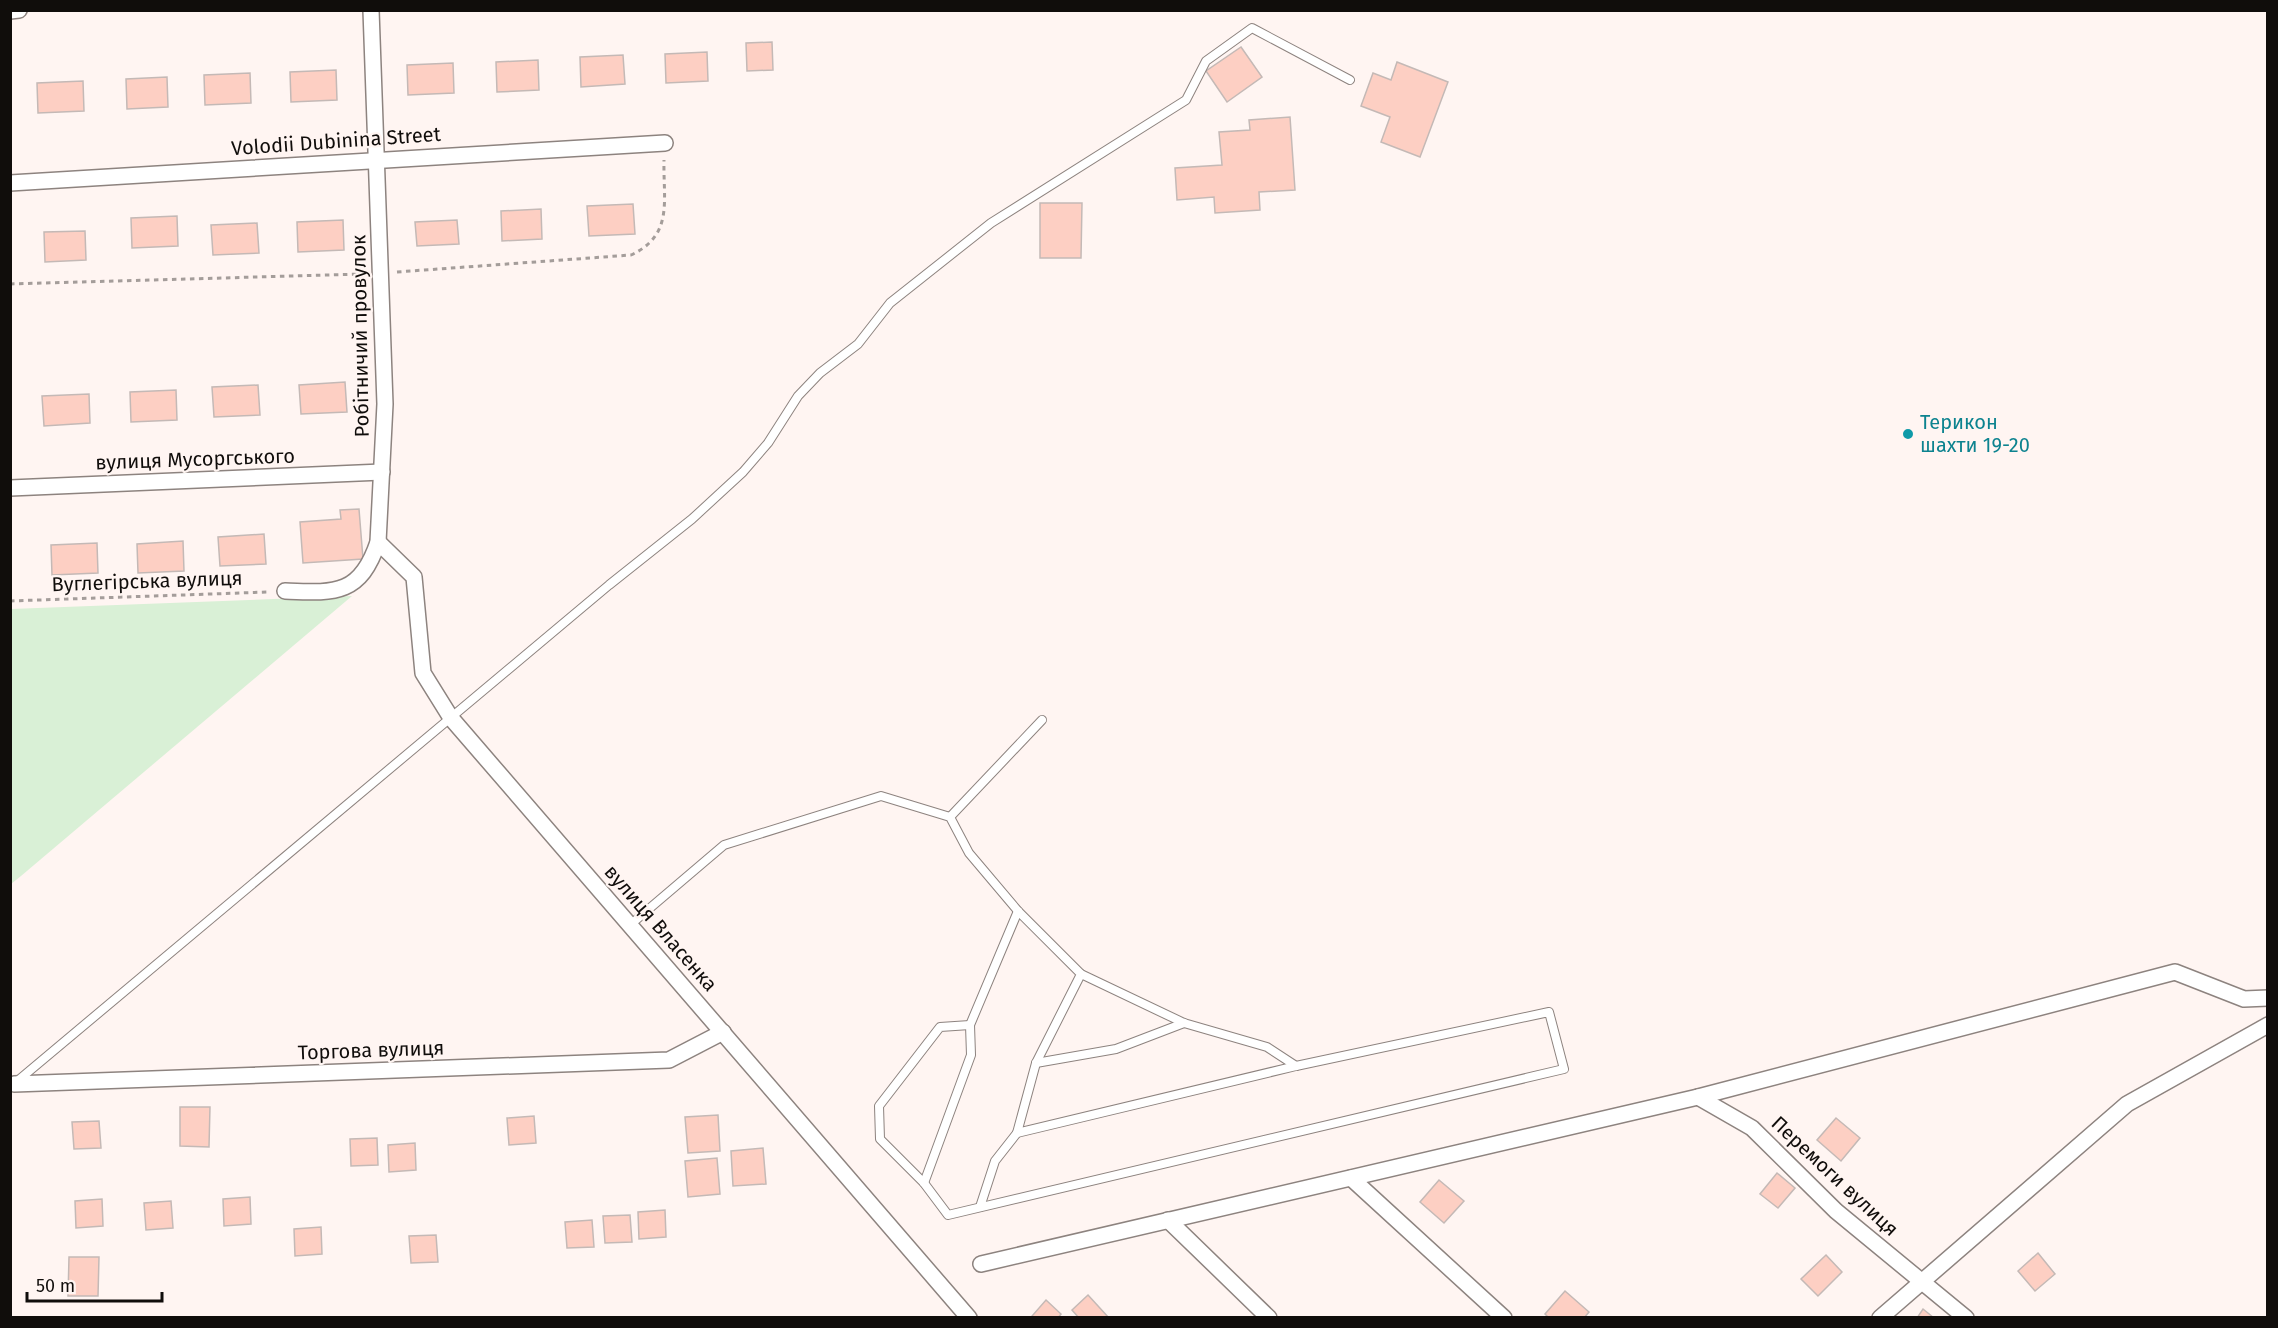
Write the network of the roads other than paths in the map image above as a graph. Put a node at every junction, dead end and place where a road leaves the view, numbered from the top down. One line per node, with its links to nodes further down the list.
1 (19, 10): 3 (street)
2 (371, 10): 6 (street, Робітничий провулок)
3 (10, 11)
4 (1350, 80): 12 (lane)
5 (665, 143): 6 (street, Volodii Dubinina Street)
6 (377, 159): 7 (street, Volodii Dubinina Street); 8 (street, Робітничий провулок)
7 (10, 183)
8 (382, 472): 9 (street, вулиця Мусоргського); 10 (street, Робітничий провулок)
9 (10, 488)
10 (378, 542): 11 (street, Робітничий провулок); 12 (street, вулиця Власенка)
11 (285, 591)
12 (451, 718): 16 (street, вулиця Власенка); 25 (lane)
13 (1042, 720): 14 (lane)
14 (950, 817): 15 (lane); 16 (lane)
15 (1018, 911): 17 (lane); 20 (lane)
16 (630, 925): 22 (street, вулиця Власенка)
17 (1081, 974): 19 (lane); 23 (lane)
18 (2268, 998): 26 (street)
19 (1184, 1023): 23 (lane); 24 (lane)
20 (970, 1025): 29 (lane); 29 (lane)
21 (2268, 1025): 33 (street)
22 (723, 1032): 25 (street, Торгова вулиця); 34 (street, вулиця Власенка)
23 (1036, 1063): 27 (lane)
24 (1296, 1066): 27 (lane); 30 (lane)
25 (12, 1085)
26 (1698, 1097): 28 (street); 33 (street, Перемоги вулиця)
27 (1017, 1133): 30 (lane)
28 (1351, 1178): 31 (street); 36 (street)
29 (924, 1183): 30 (lane)
30 (980, 1207)
31 (1168, 1220): 32 (street); 35 (street)
32 (981, 1264)
33 (1923, 1282): 37 (street); 38 (street, Перемоги вулиця)
34 (963, 1315)
35 (1269, 1317)
36 (1504, 1317)
37 (1880, 1317)
38 (1966, 1317)

